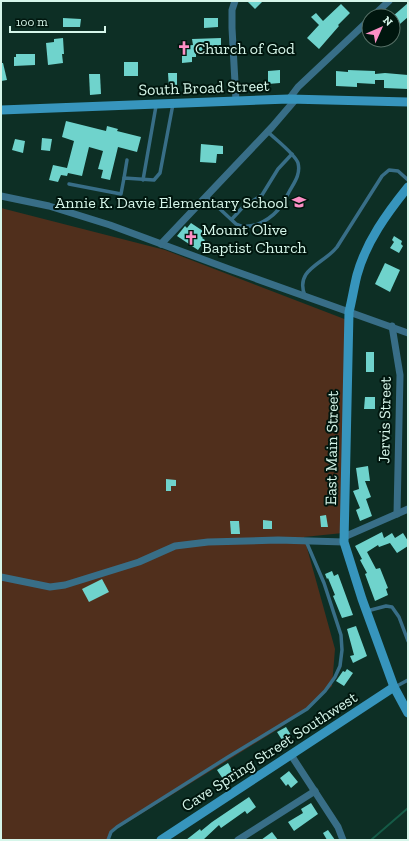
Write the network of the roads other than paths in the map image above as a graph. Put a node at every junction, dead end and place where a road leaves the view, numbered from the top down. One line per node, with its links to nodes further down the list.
1 (235, 1): 6 (street)
2 (389, 1): 3 (street)
3 (382, 8)
4 (361, 28): 5 (street)
5 (292, 99): 6 (main road, South Broad Street); 7 (main road, South Broad Street); 11 (street)
6 (236, 102): 8 (main road, South Broad Street)
7 (408, 102)
8 (174, 103): 9 (main road, South Broad Street); 15 (lane)
9 (156, 104): 10 (main road, South Broad Street); 15 (lane)
10 (1, 110)
11 (268, 132): 12 (lane); 20 (street)
12 (292, 154): 21 (lane); 21 (lane)
13 (127, 160): 14 (lane)
14 (124, 178): 15 (lane); 17 (lane)
15 (143, 180)
16 (408, 180): 23 (lane)
17 (68, 184)
18 (408, 187): 24 (main road, East Main Street)
19 (1, 196): 22 (street)
20 (206, 196): 21 (lane); 22 (street)
21 (232, 219)
22 (161, 244): 23 (street)
23 (305, 296): 24 (street)
24 (349, 312): 25 (street); 29 (main road, East Main Street)
25 (392, 326): 26 (street); 28 (street, Jervis Street)
26 (408, 333)
27 (408, 510): 28 (street)
28 (398, 514): 29 (street)
29 (344, 540): 30 (street); 32 (main road, East Main Street)
30 (306, 541): 31 (street); 39 (lane)
31 (1, 577)
32 (366, 611): 33 (lane); 35 (main road, East Main Street)
33 (408, 641)
34 (408, 680): 35 (lane)
35 (394, 687): 36 (main road, East Main Street); 37 (main road, Cave Spring Street Southwest)
36 (408, 713)
37 (291, 755): 38 (street); 40 (main road, Cave Spring Street Southwest)
38 (315, 791): 41 (street); 42 (street)
39 (108, 840)
40 (160, 840)
41 (238, 840)
42 (343, 840)

